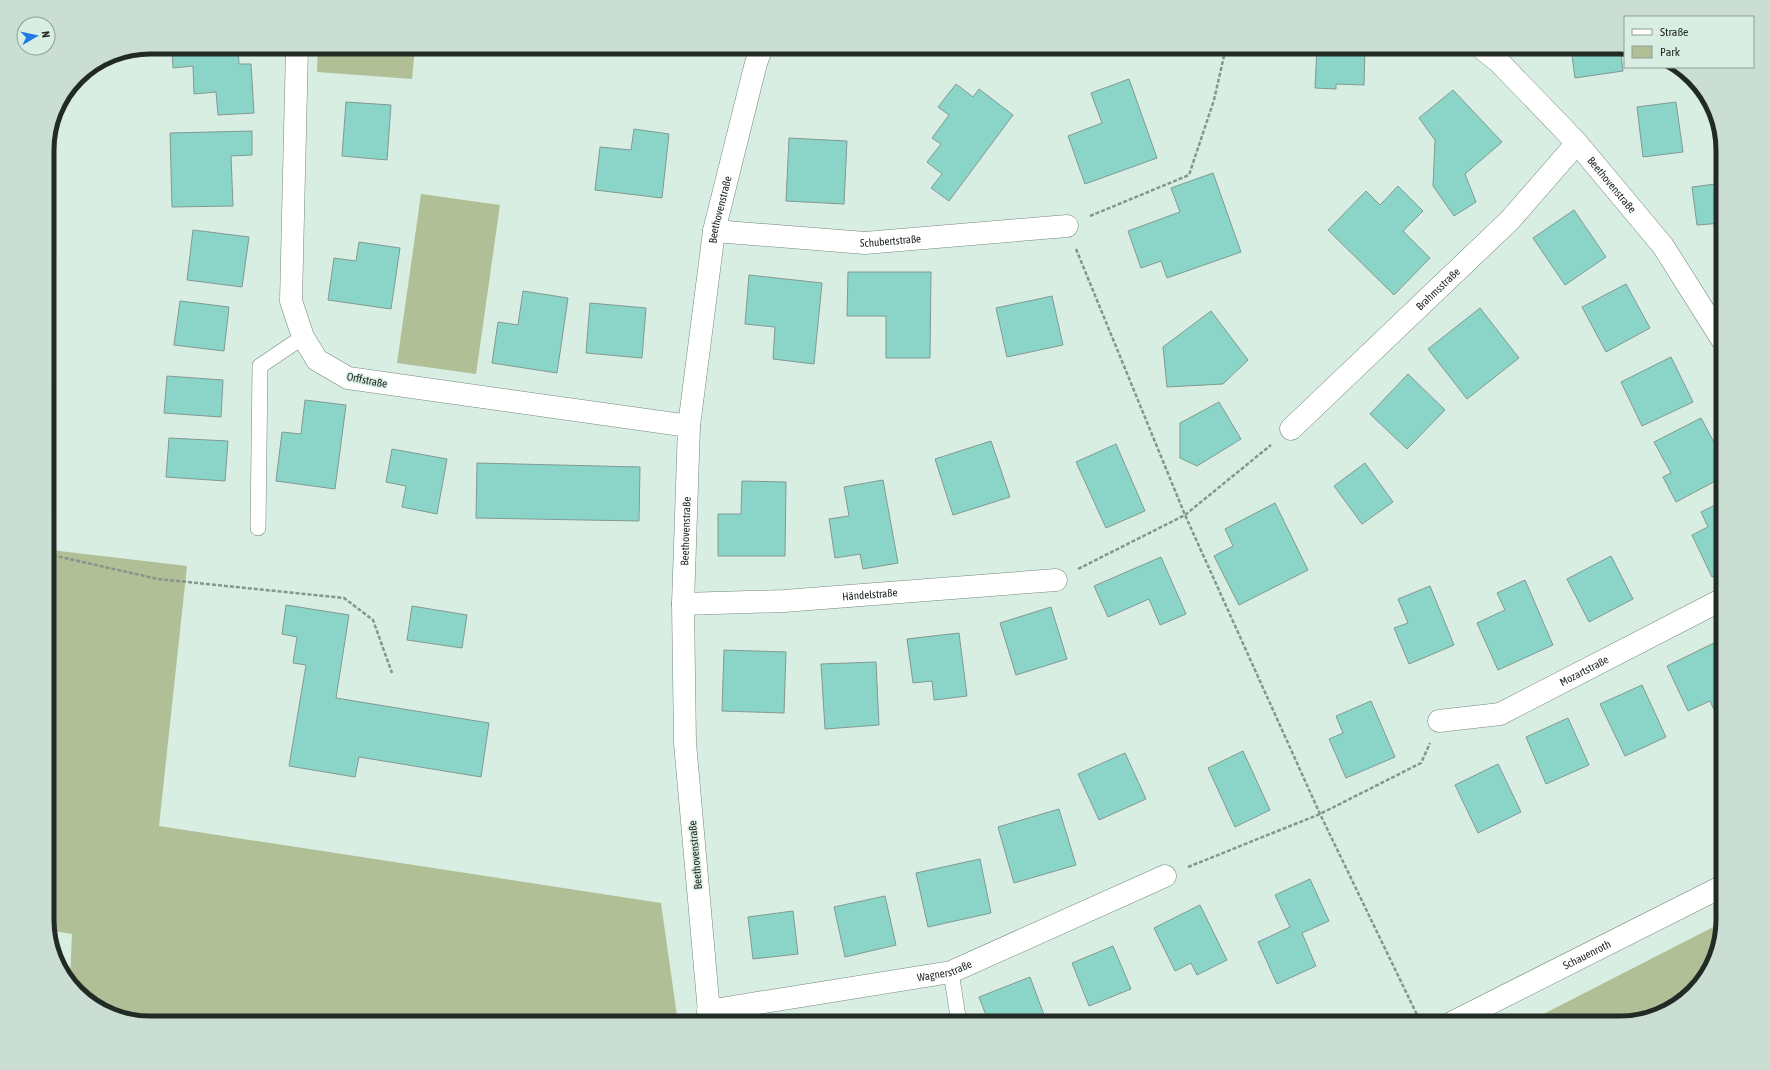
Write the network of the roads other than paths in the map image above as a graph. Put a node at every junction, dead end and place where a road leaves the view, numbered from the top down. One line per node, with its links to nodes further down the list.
1 (297, 54): 8 (street, Orffstraße)
2 (759, 54): 6 (street, Beethovenstraße)
3 (1489, 54): 4 (street, Beethovenstraße)
4 (1577, 143): 7 (street, Beethovenstraße); 10 (street, Brahmsstraße)
5 (1067, 226): 6 (street, Schubertstraße)
6 (714, 231): 9 (street, Beethovenstraße)
7 (1716, 330)
8 (304, 337): 9 (street, Orffstraße); 11 (lane)
9 (689, 426): 14 (street, Beethovenstraße)
10 (1291, 429)
11 (258, 528)
12 (1056, 580): 14 (street, Händelstraße)
13 (1716, 603): 15 (street, Mozartstraße)
14 (683, 604): 19 (street, Beethovenstraße)
15 (1439, 721)
16 (1165, 876): 18 (street, Wagnerstraße)
17 (1716, 890): 22 (street, Schauenroth)
18 (951, 972): 20 (street, Wagnerstraße); 21 (lane)
19 (709, 1016)
20 (714, 1016)
21 (958, 1016)
22 (1465, 1016)

